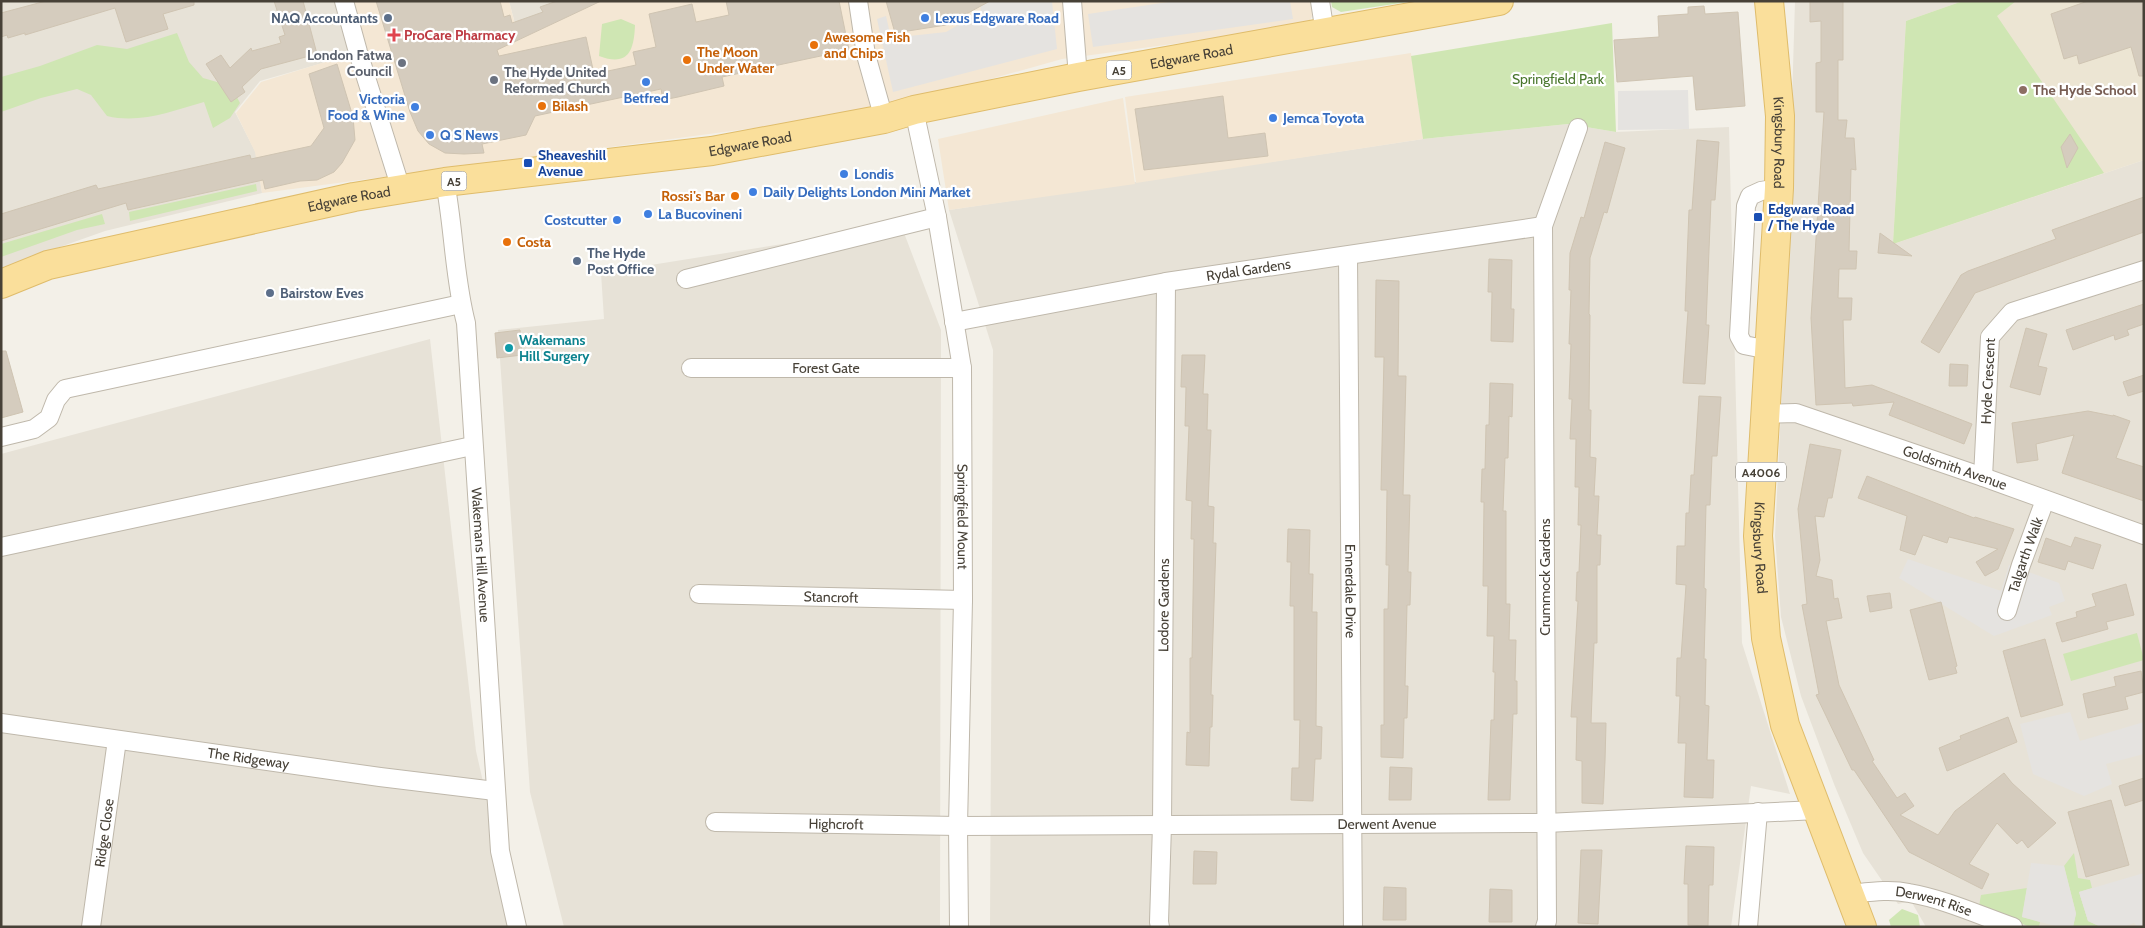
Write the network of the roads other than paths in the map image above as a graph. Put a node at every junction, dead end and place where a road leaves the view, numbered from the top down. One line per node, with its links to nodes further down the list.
1 (344, 1): 13 (street)
2 (858, 1): 10 (street)
3 (1072, 1): 8 (street)
4 (1320, 1): 7 (street)
5 (1499, 1): 7 (main road, Edgware Road / A5)
6 (1769, 1): 25 (main road, Kingsbury Road / A4006)
7 (1324, 33): 8 (main road, Edgware Road / A5)
8 (1078, 77): 9 (main road, Edgware Road / A5)
9 (914, 110): 10 (main road, Edgware Road / A5); 14 (street, Springfield Mount)
10 (884, 120): 12 (main road, Edgware Road / A5)
11 (1578, 128): 15 (street, Crummock Gardens)
12 (445, 182): 13 (main road, Edgware Road / A5); 21 (street, Wakemans Hill Avenue)
13 (400, 189): 20 (main road, Edgware Road / A5)
14 (937, 216): 18 (street); 22 (street, Springfield Mount)
15 (1543, 226): 16 (street, Rydal Gardens); 41 (street, Crummock Gardens)
16 (1348, 256): 19 (street, Rydal Gardens); 43 (street, Ennerdale Drive)
17 (2144, 270): 28 (street, Hyde Crescent)
18 (686, 279)
19 (1166, 282): 22 (street, Rydal Gardens); 42 (street, Lodore Gardens)
20 (1, 284)
21 (461, 304): 26 (street); 27 (street, Wakemans Hill Avenue)
22 (954, 322): 24 (street, Springfield Mount)
23 (691, 368): 24 (street, Forest Gate)
24 (962, 368): 33 (street, Springfield Mount)
25 (1764, 414): 28 (street, Goldsmith Avenue); 38 (main road, Kingsbury Road / A4006)
26 (1, 437)
27 (472, 446): 31 (street); 37 (street, Wakemans Hill Avenue)
28 (1983, 477): 29 (street, Goldsmith Avenue)
29 (2045, 500): 30 (street, Goldsmith Avenue); 34 (street, Talgarth Walk)
30 (2144, 535)
31 (1, 547)
32 (699, 594): 33 (street, Stancroft)
33 (963, 600): 44 (street, Springfield Mount)
34 (2007, 611)
35 (1, 723): 36 (street, The Ridgeway)
36 (117, 740): 37 (street, The Ridgeway); 46 (street, Ridge Close)
37 (496, 791): 47 (street, Wakemans Hill Avenue)
38 (1816, 810): 39 (street, Derwent Avenue); 45 (main road, Kingsbury Road / A4006)
39 (1758, 812): 41 (street, Derwent Avenue); 52 (street)
40 (715, 822): 44 (street, Highcroft)
41 (1546, 823): 43 (street, Derwent Avenue); 51 (street, Crummock Gardens)
42 (1162, 824): 43 (street, Derwent Avenue); 44 (street, Derwent Avenue); 49 (street, Lodore Gardens)
43 (1354, 825): 50 (street, Ennerdale Drive)
44 (958, 826): 48 (street, Springfield Mount)
45 (1851, 894): 53 (main road, Kingsbury Road / A4006); 54 (street, Derwent Rise)
46 (91, 927)
47 (517, 927)
48 (959, 927)
49 (1160, 927)
50 (1353, 927)
51 (1545, 927)
52 (1748, 927)
53 (1862, 927)
54 (2013, 927)

